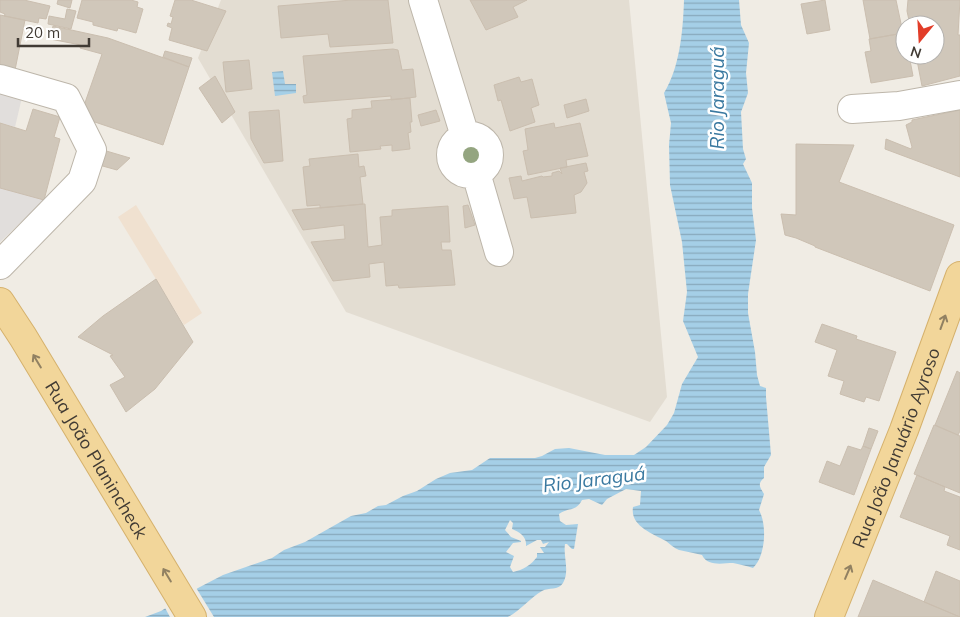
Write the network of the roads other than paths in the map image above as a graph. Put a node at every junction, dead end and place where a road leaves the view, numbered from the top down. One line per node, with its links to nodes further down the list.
1 (423, 0): 5 (street)
2 (0, 79): 6 (street)
3 (960, 94): 4 (street)
4 (852, 109)
5 (499, 252)
6 (0, 265)
7 (960, 276): 10 (main road, Rua João Januário Ayroso, one-way to 7)
8 (0, 302): 9 (main road, Rua João Planincheck, one-way to 8)
9 (192, 617)
10 (830, 617)

